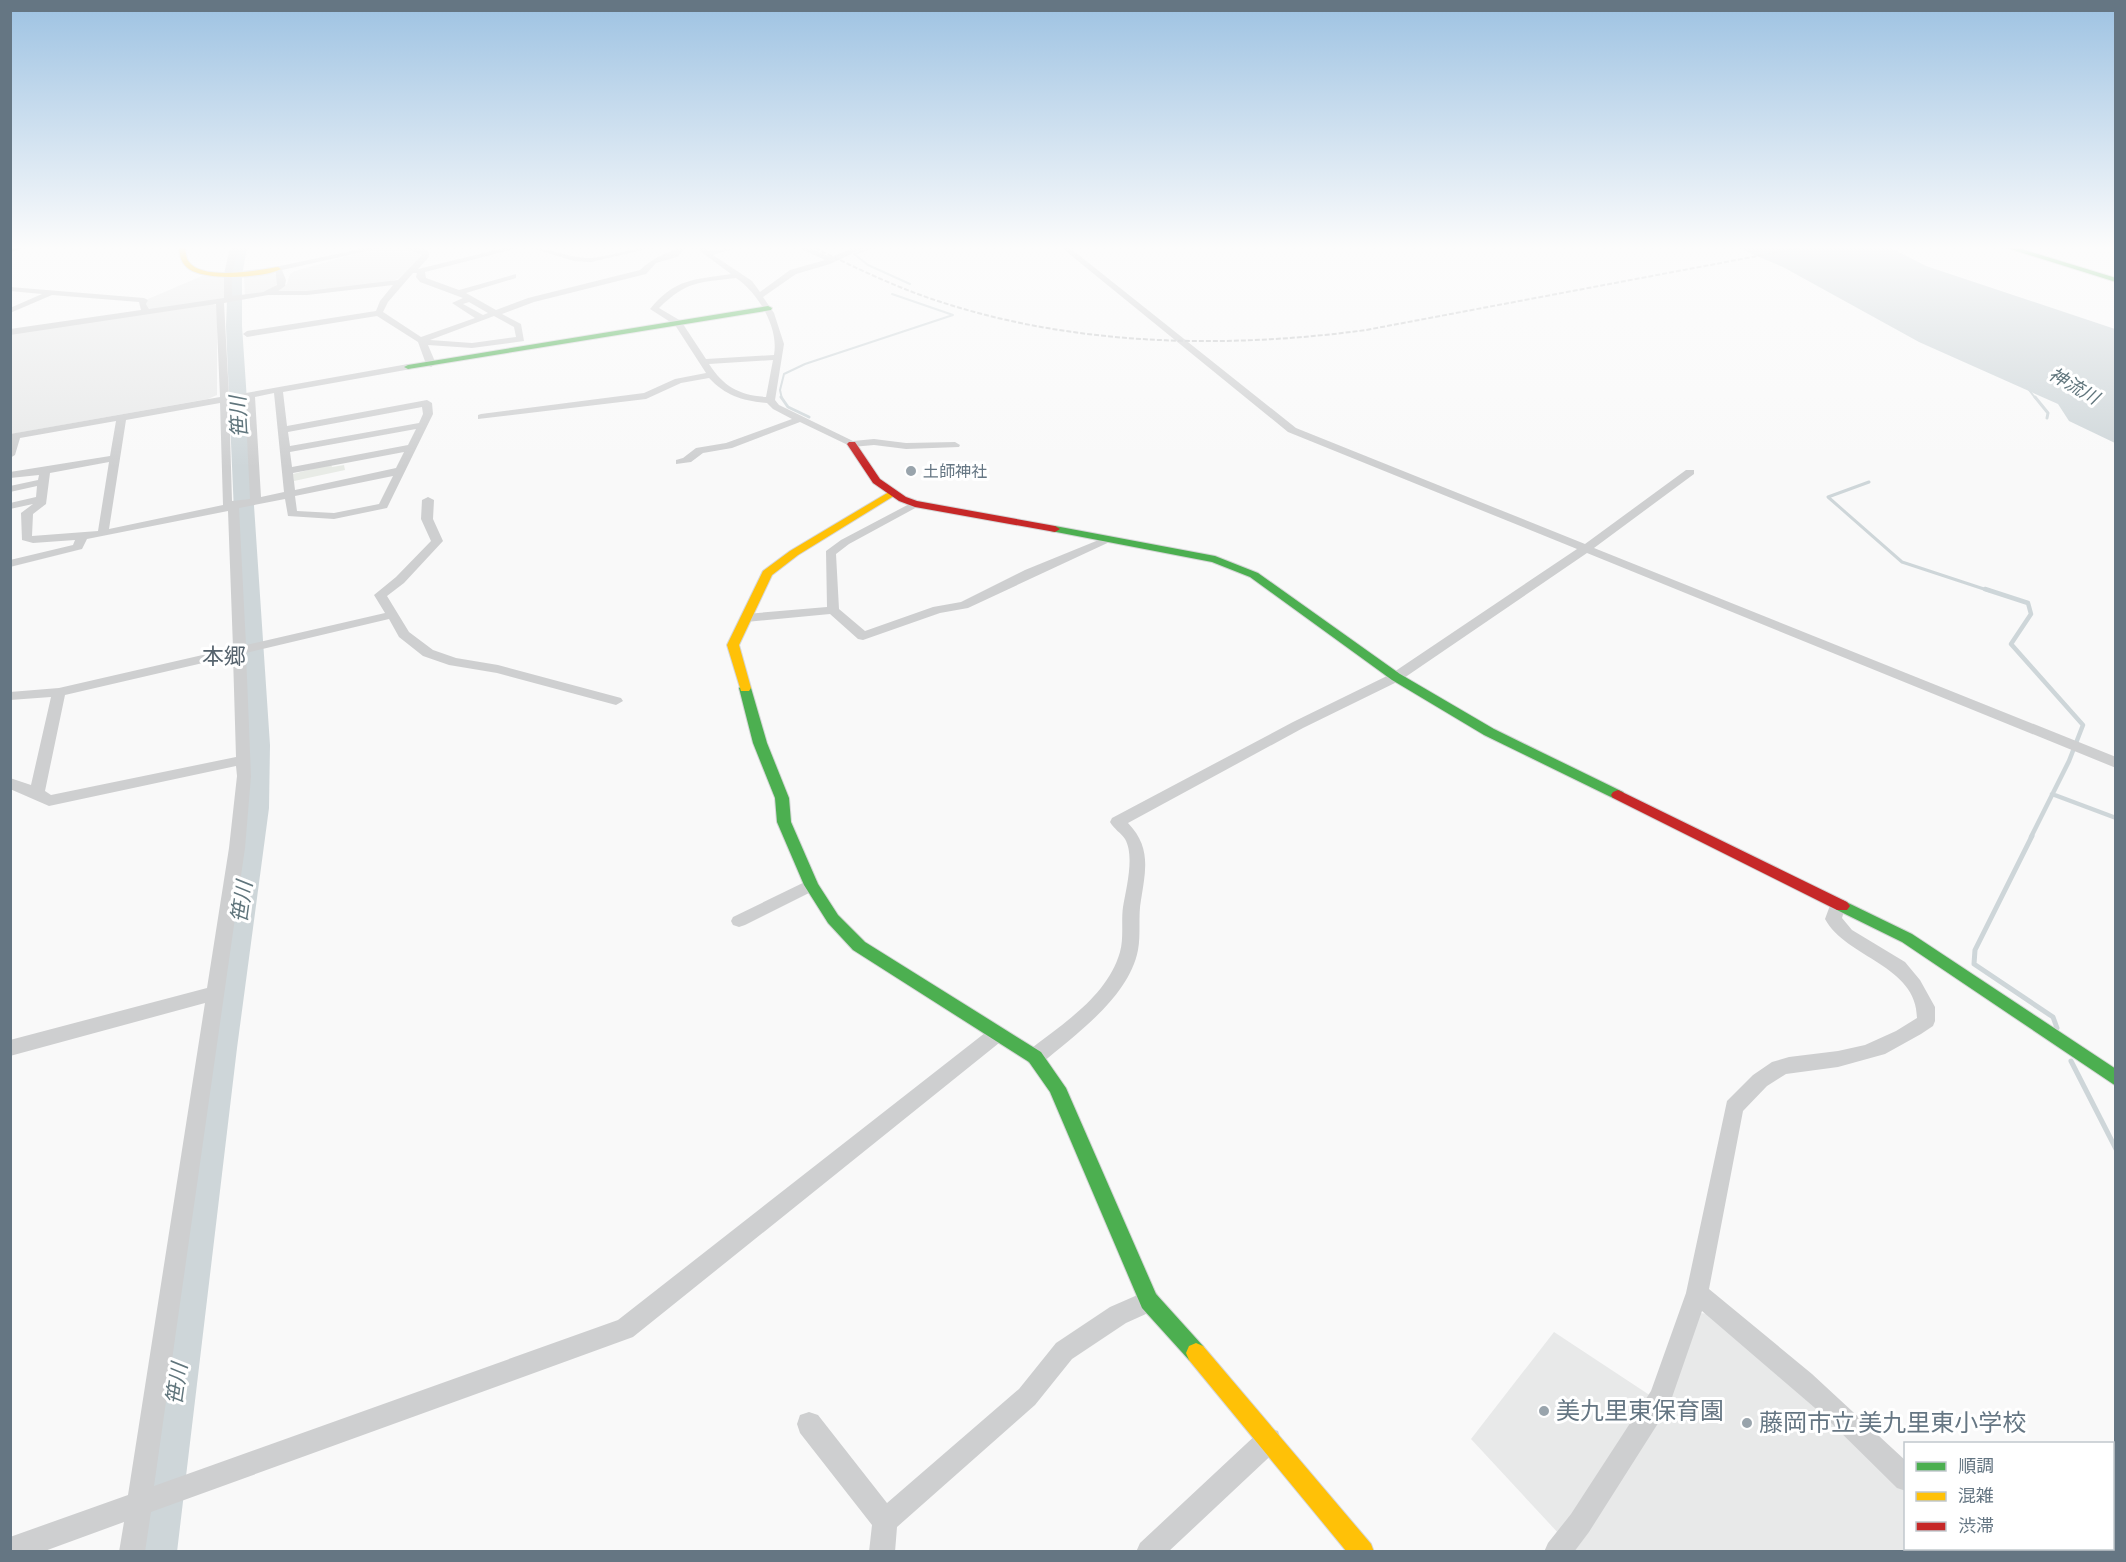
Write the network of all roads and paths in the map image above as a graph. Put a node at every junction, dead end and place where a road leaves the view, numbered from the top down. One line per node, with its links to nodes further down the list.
1 (83, 321): 11 (street)
2 (225, 321): 21 (street)
3 (329, 321): 12 (street)
4 (392, 321): 13 (street)
5 (474, 321): 13 (street)
6 (509, 321): 13 (street)
7 (683, 321): 10 (main road)
8 (771, 321): 14 (street)
9 (1156, 321): 53 (street)
10 (678, 322): 15 (street); 16 (main road)
11 (12, 331)
12 (247, 334)
13 (422, 340): 16 (street)
14 (777, 357): 15 (street); 22 (street)
15 (703, 362): 18 (street)
16 (431, 364): 17 (main road)
17 (408, 368): 19 (street)
18 (710, 375): 22 (street); 23 (street)
19 (278, 389): 20 (street); 27 (street)
20 (248, 395): 21 (street); 46 (street)
21 (229, 398): 24 (street); 48 (street)
22 (770, 400): 25 (street)
23 (481, 417)
24 (121, 418): 28 (street); 34 (street)
25 (800, 419): 29 (street); 35 (street)
26 (422, 425): 27 (street); 31 (street); 32 (street)
27 (283, 430): 32 (street)
28 (13, 437): 33 (street)
29 (852, 444): 30 (street); 43 (main road)
30 (955, 445)
31 (412, 447): 36 (street); 37 (street)
32 (285, 450): 36 (street)
33 (10, 455)
34 (114, 458): 40 (street); 50 (street)
35 (680, 462)
36 (288, 471): 42 (street)
37 (399, 471): 42 (street); 42 (street)
38 (1690, 472): 53 (street)
39 (10, 475): 40 (street)
40 (44, 476): 41 (street); 44 (street)
41 (10, 489)
42 (290, 493): 46 (street)
43 (889, 495): 47 (main road); 57 (main road)
44 (40, 499): 49 (street); 51 (street)
45 (428, 500): 56 (street)
46 (254, 502): 48 (street)
47 (915, 504): 52 (main road); 55 (street)
48 (236, 505): 50 (street); 58 (street)
49 (10, 506)
50 (103, 534): 51 (street)
51 (83, 535): 54 (street)
52 (1110, 539): 55 (street); 59 (main road)
53 (1587, 548): 59 (street); 65 (street)
54 (10, 564)
55 (833, 610): 57 (street)
56 (392, 615): 58 (street); 63 (street)
57 (746, 618): 68 (main road)
58 (240, 650): 61 (street); 64 (street)
59 (1396, 677): 69 (main road); 74 (street)
60 (10, 691): 62 (street)
61 (59, 693): 62 (street); 67 (street)
62 (10, 696)
63 (616, 701)
64 (244, 760): 67 (street); 71 (street)
65 (2115, 763)
66 (10, 783): 67 (street)
67 (37, 793)
68 (811, 885): 70 (street); 72 (main road)
69 (1838, 904): 75 (main road); 76 (street)
70 (738, 921)
71 (214, 993): 73 (street); 81 (street)
72 (997, 1034): 74 (main road); 81 (street)
73 (10, 1048)
74 (1035, 1057): 77 (main road)
75 (2115, 1079)
76 (1697, 1293): 80 (street); 88 (street)
77 (1149, 1301): 79 (main road); 82 (street)
78 (810, 1424): 82 (street)
79 (1269, 1440): 86 (street); 87 (main road)
80 (1904, 1478)
81 (141, 1502): 83 (street); 84 (street)
82 (885, 1521): 85 (street)
83 (10, 1550)
84 (132, 1551)
85 (882, 1551)
86 (1149, 1551)
87 (1363, 1551)
88 (1557, 1551)

